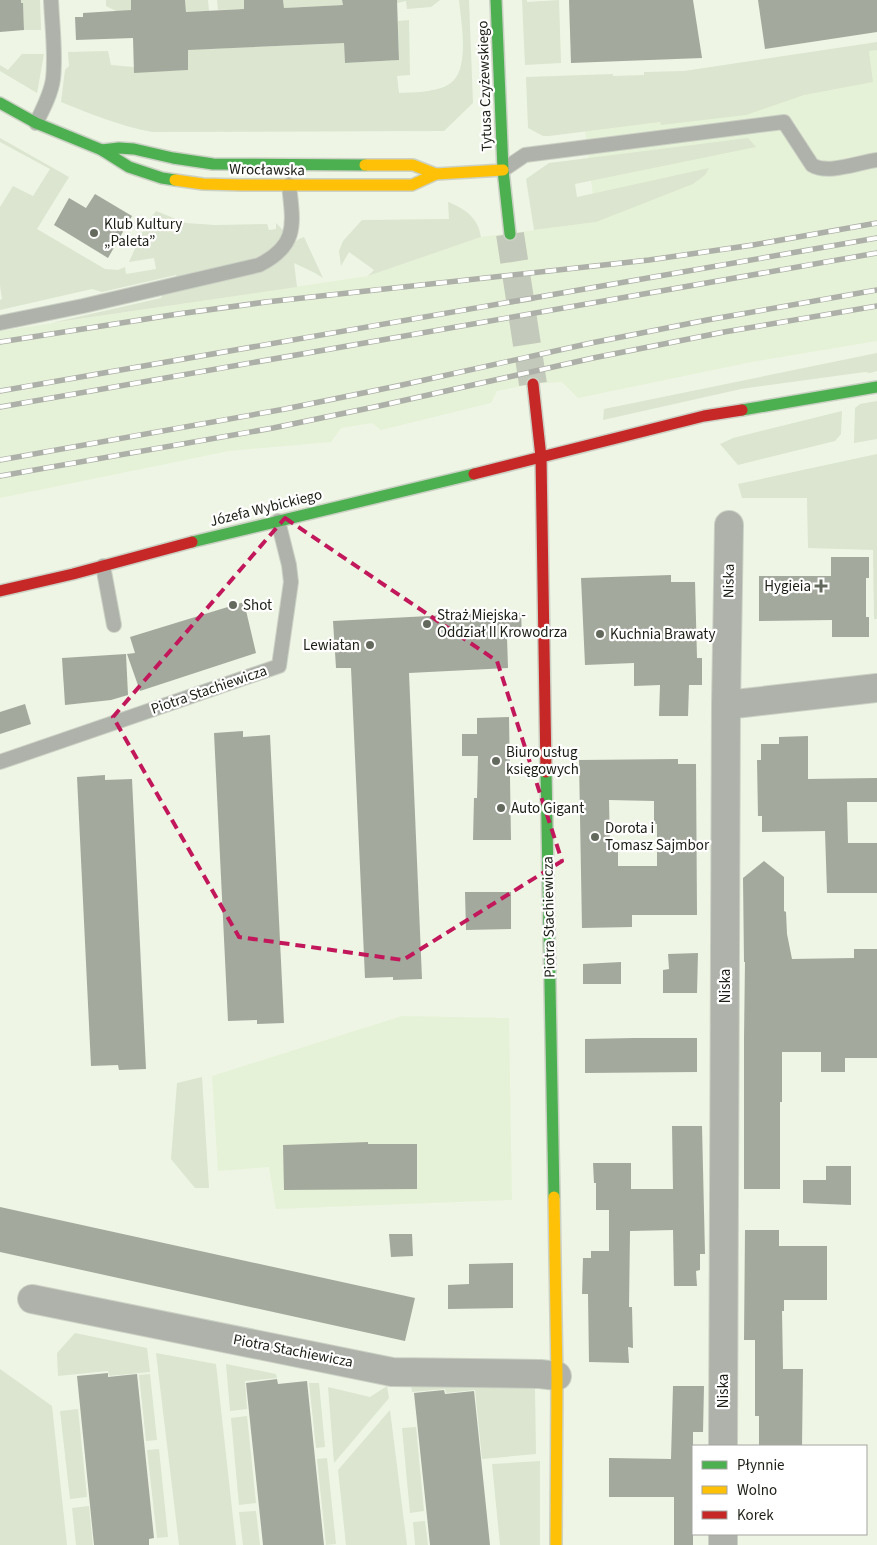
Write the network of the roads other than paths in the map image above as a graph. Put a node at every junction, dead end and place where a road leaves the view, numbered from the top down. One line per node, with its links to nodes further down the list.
1 (51, 0): 4 (lane)
2 (496, 0): 7 (street, Tytusa Czyżewskiego)
3 (0, 104): 4 (street, Wrocławska)
4 (36, 123): 5 (street, Wrocławska)
5 (102, 150): 8 (street, Wrocławska); 9 (street, Wrocławska)
6 (877, 160): 7 (lane)
7 (504, 170): 8 (street, Wrocławska); 10 (street)
8 (436, 174): 9 (street, Wrocławska)
9 (289, 185): 11 (lane)
10 (510, 234)
11 (0, 323)
12 (533, 384): 14 (street)
13 (877, 387): 14 (street, Józefa Wybickiego)
14 (541, 457): 15 (street, Józefa Wybickiego); 24 (street, Piotra Stachiewicza)
15 (278, 521): 17 (street, Józefa Wybickiego); 22 (lane, Piotra Stachiewicza)
16 (729, 525): 21 (street, Niska)
17 (103, 566): 18 (street, Józefa Wybickiego); 19 (lane)
18 (0, 591)
19 (114, 625)
20 (877, 688): 21 (street)
21 (726, 705): 25 (street, Niska)
22 (0, 762)
23 (32, 1299): 24 (street, Piotra Stachiewicza)
24 (556, 1376): 26 (street, Piotra Stachiewicza)
25 (723, 1445)
26 (556, 1545)

